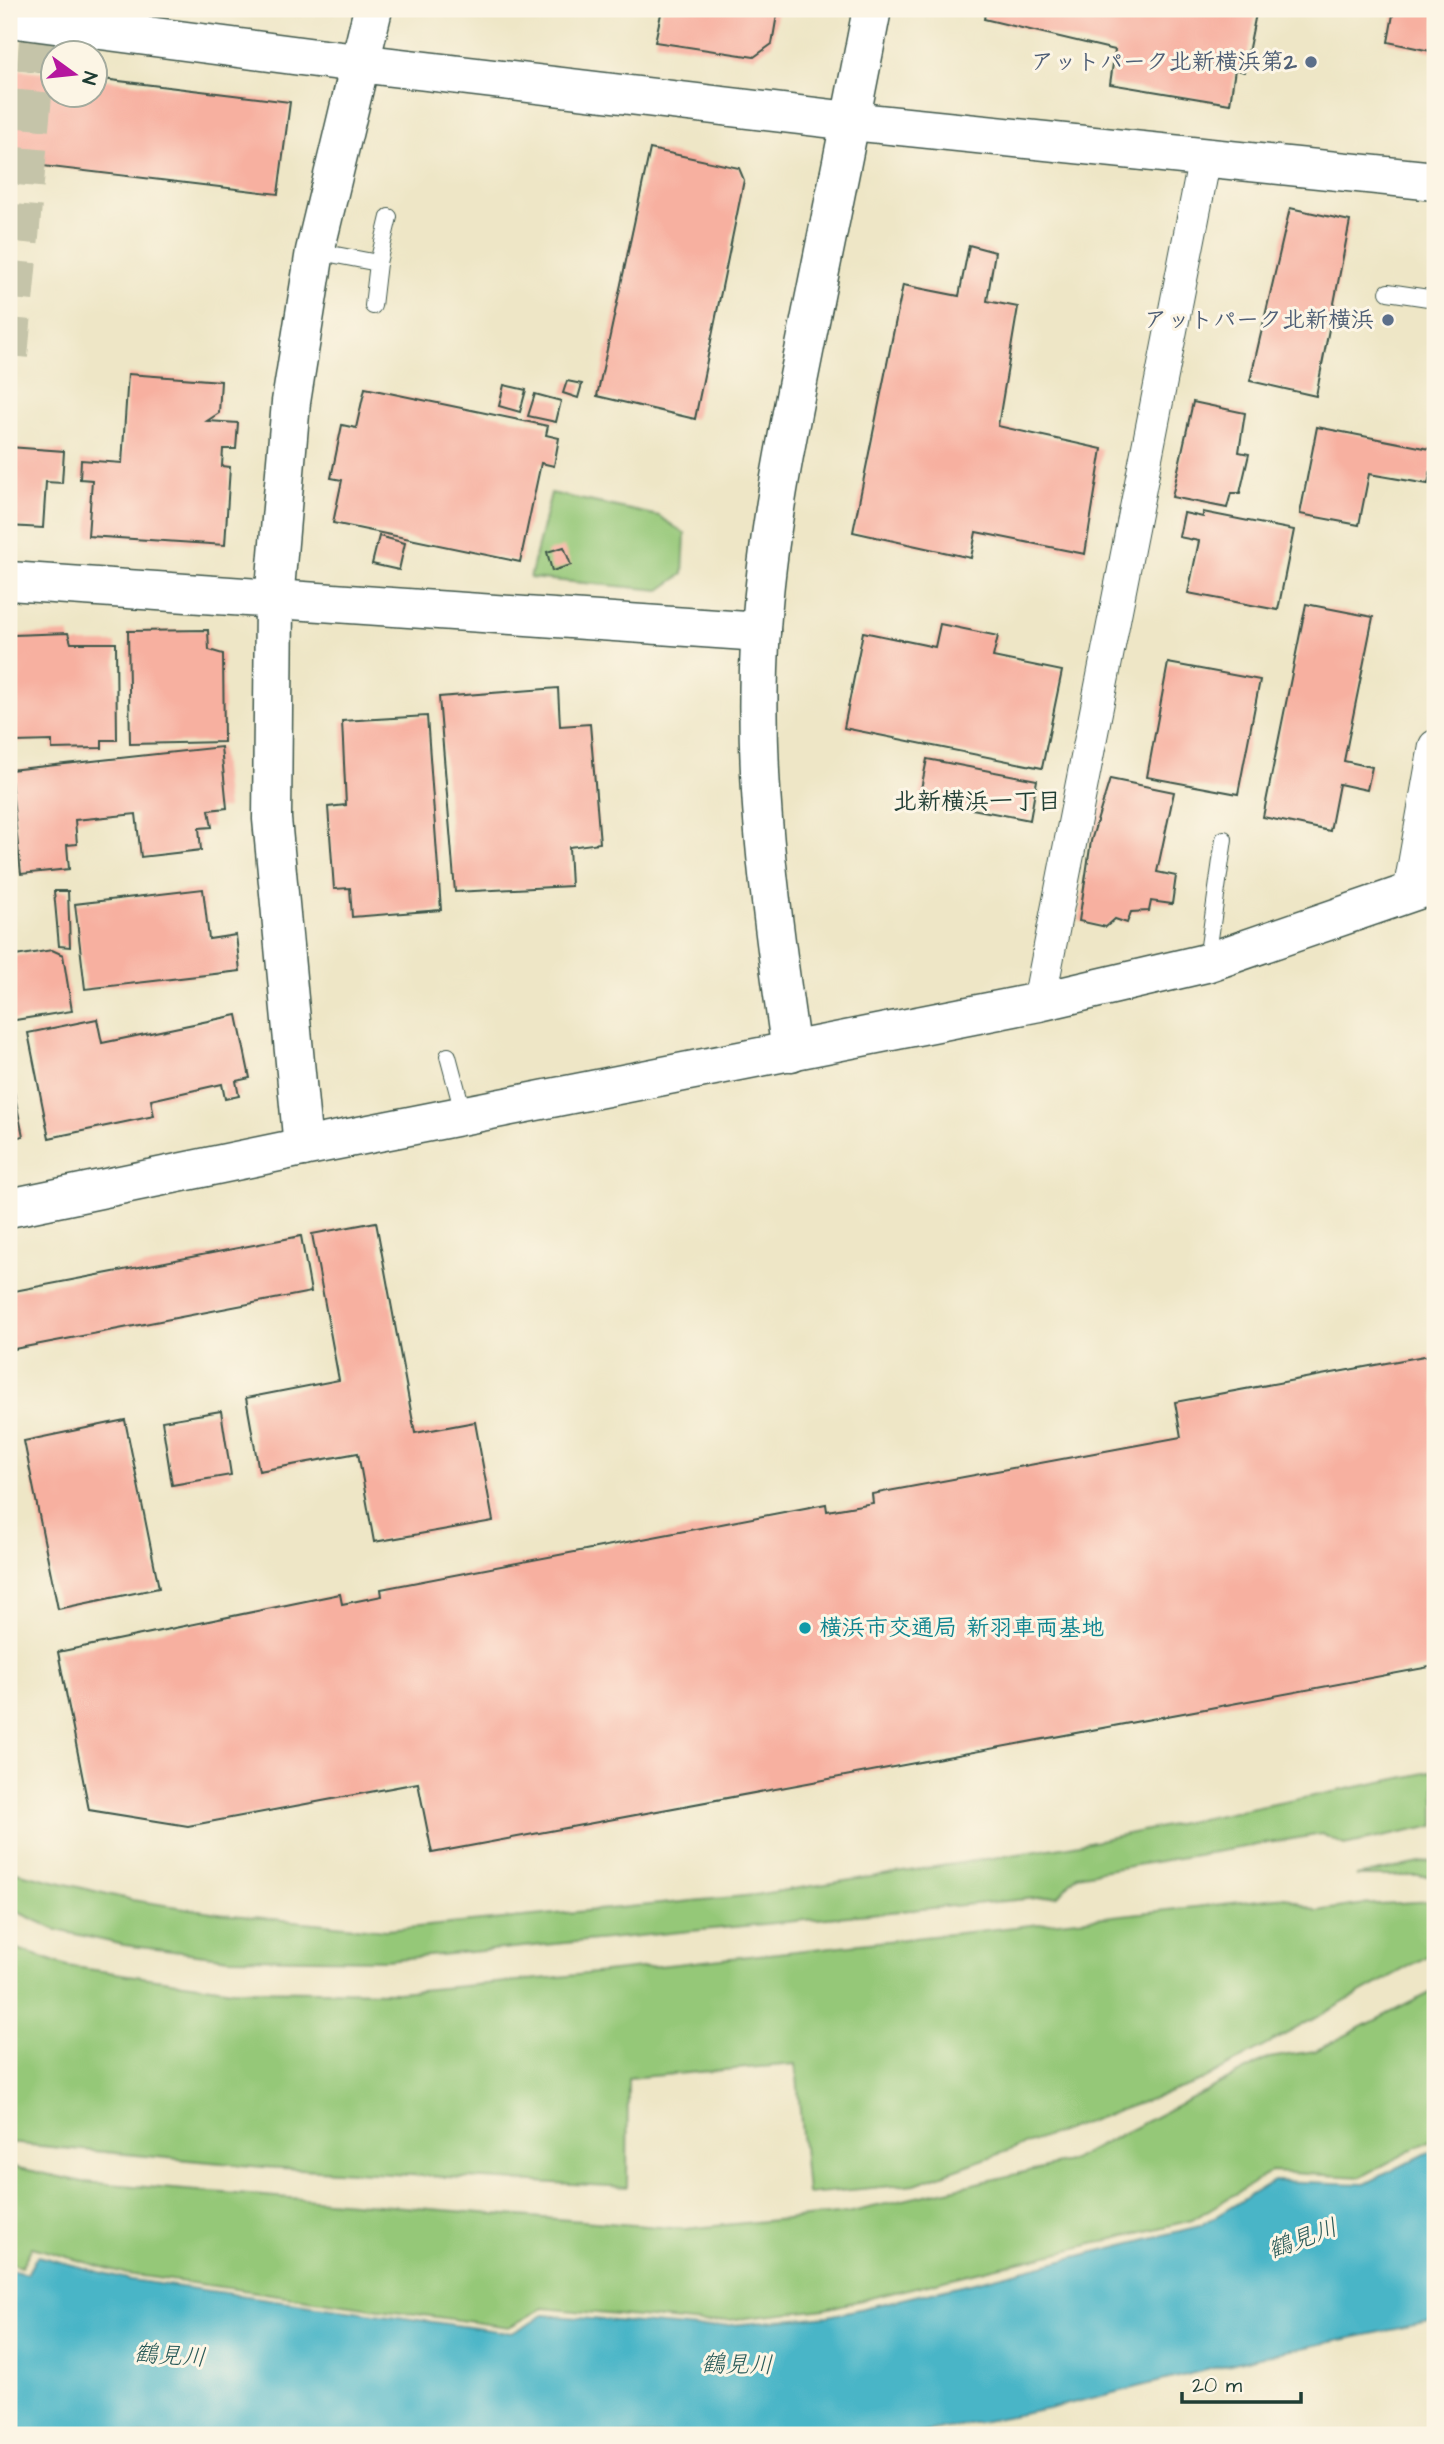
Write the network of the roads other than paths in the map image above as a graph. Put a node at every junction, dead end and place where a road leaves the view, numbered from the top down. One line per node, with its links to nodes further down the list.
1 (373, 9): 4 (street)
2 (872, 9): 5 (street)
3 (9, 18): 4 (street)
4 (361, 63): 5 (street); 9 (street)
5 (850, 121): 6 (street); 16 (street)
6 (1205, 157): 7 (street); 21 (street)
7 (1435, 181)
8 (389, 217): 10 (lane)
9 (315, 251): 10 (lane); 15 (street)
10 (378, 263): 13 (lane)
11 (1388, 292): 12 (lane)
12 (1435, 299)
13 (373, 306)
14 (9, 581): 15 (street)
15 (274, 601): 16 (street); 25 (street)
16 (761, 632): 22 (street)
17 (1435, 746): 19 (street)
18 (1224, 839): 20 (lane)
19 (1422, 889): 20 (street)
20 (1206, 962): 21 (street)
21 (1039, 1002): 22 (street)
22 (791, 1052): 24 (street)
23 (447, 1056): 24 (lane)
24 (464, 1116): 25 (street)
25 (303, 1147): 26 (street)
26 (9, 1208)

